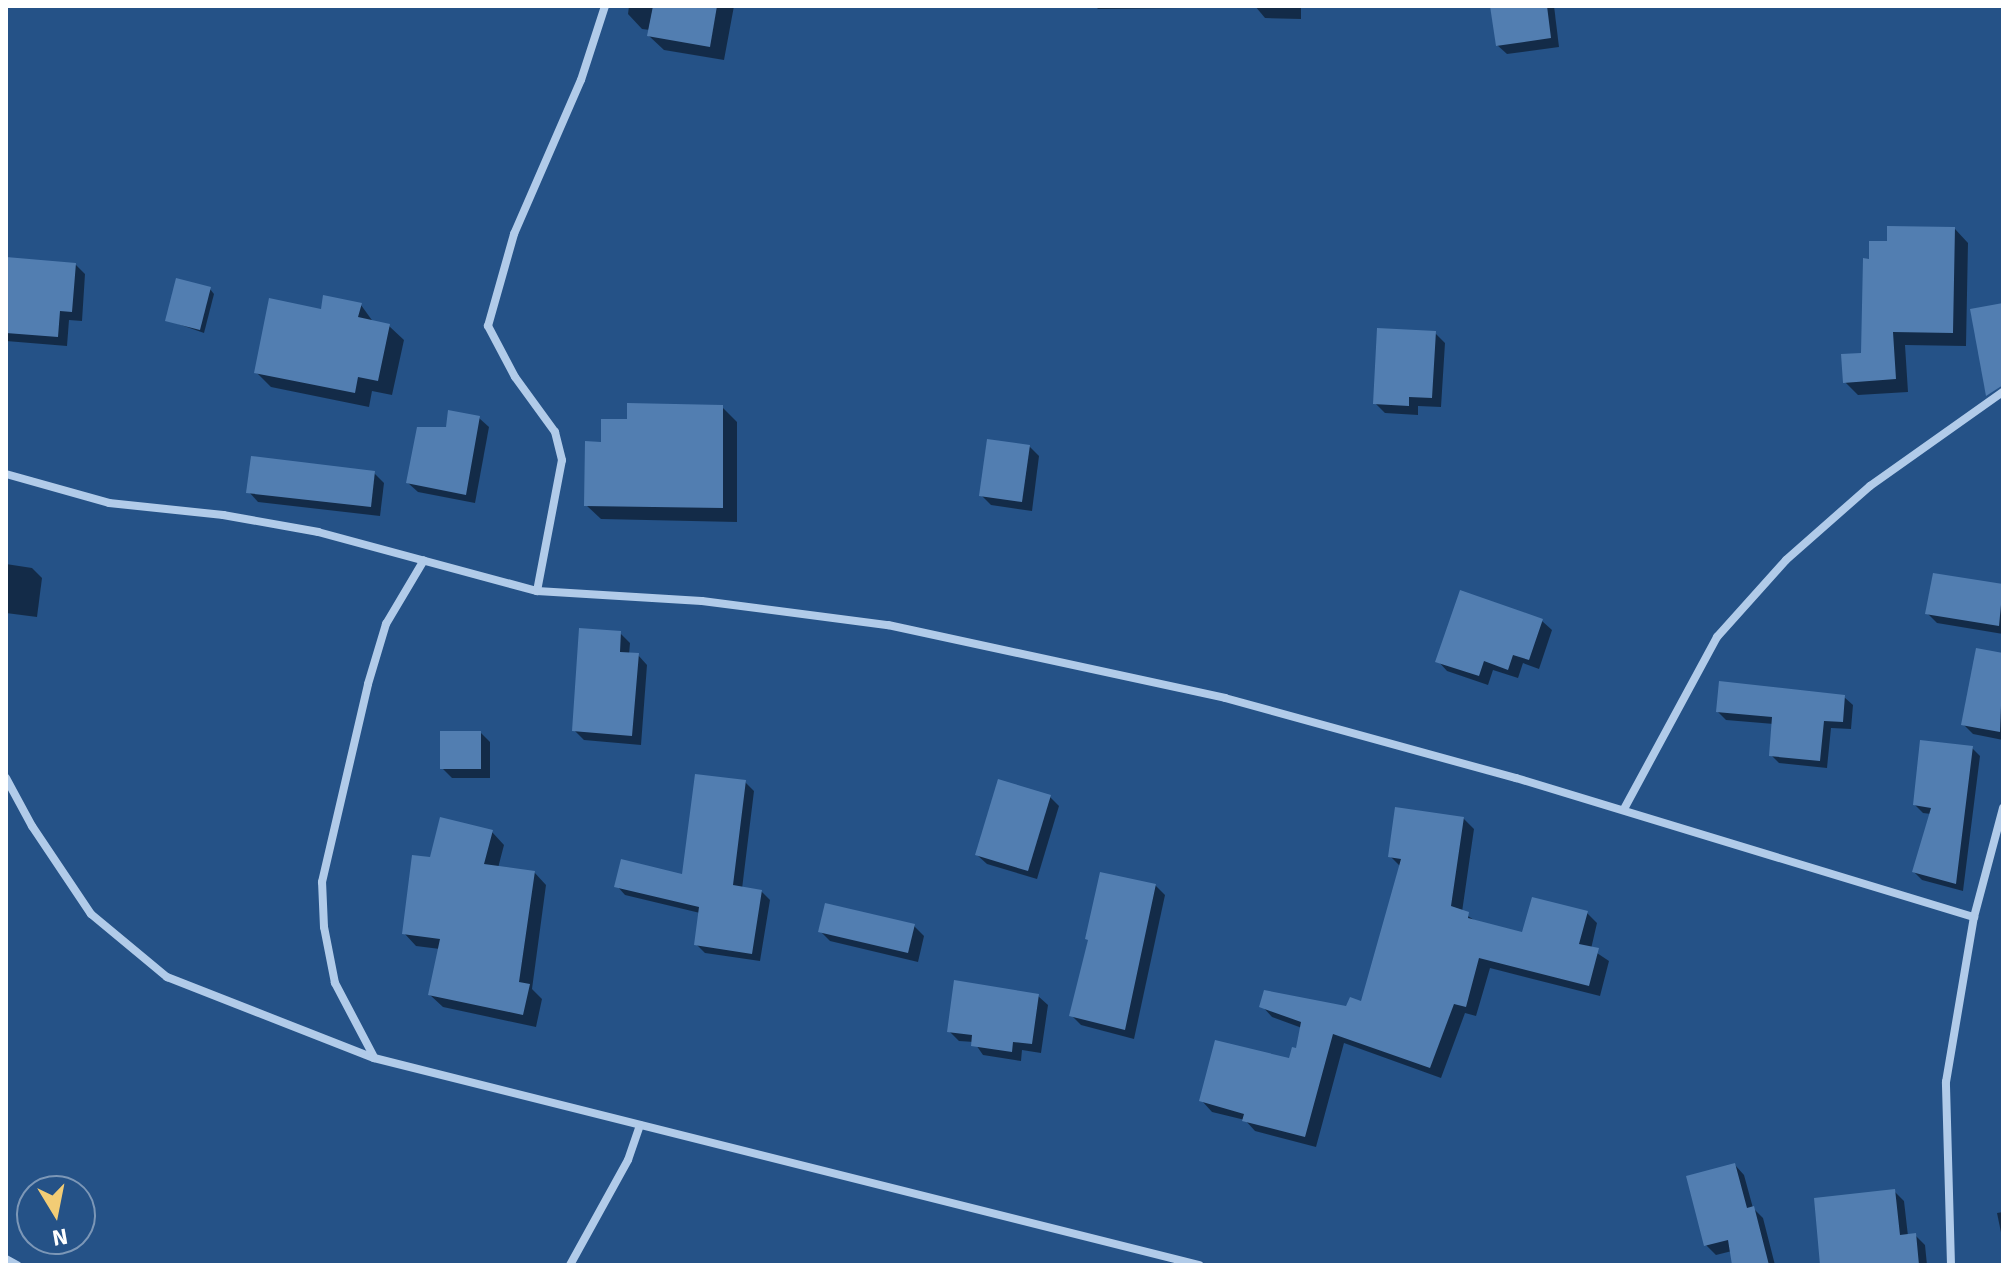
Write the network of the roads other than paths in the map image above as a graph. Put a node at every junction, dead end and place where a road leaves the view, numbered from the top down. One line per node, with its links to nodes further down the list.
1 (605, 6): 5 (street)
2 (2003, 392): 8 (street)
3 (6, 474): 4 (street)
4 (424, 560): 5 (street); 10 (street)
5 (537, 591): 8 (street)
6 (6, 778): 10 (street)
7 (2003, 808): 9 (street)
8 (1624, 809): 9 (street)
9 (1974, 917): 16 (street)
10 (374, 1058): 11 (street)
11 (640, 1125): 14 (street); 15 (street)
12 (6, 1259): 13 (street)
13 (17, 1265)
14 (570, 1265)
15 (1199, 1265)
16 (1951, 1265)

